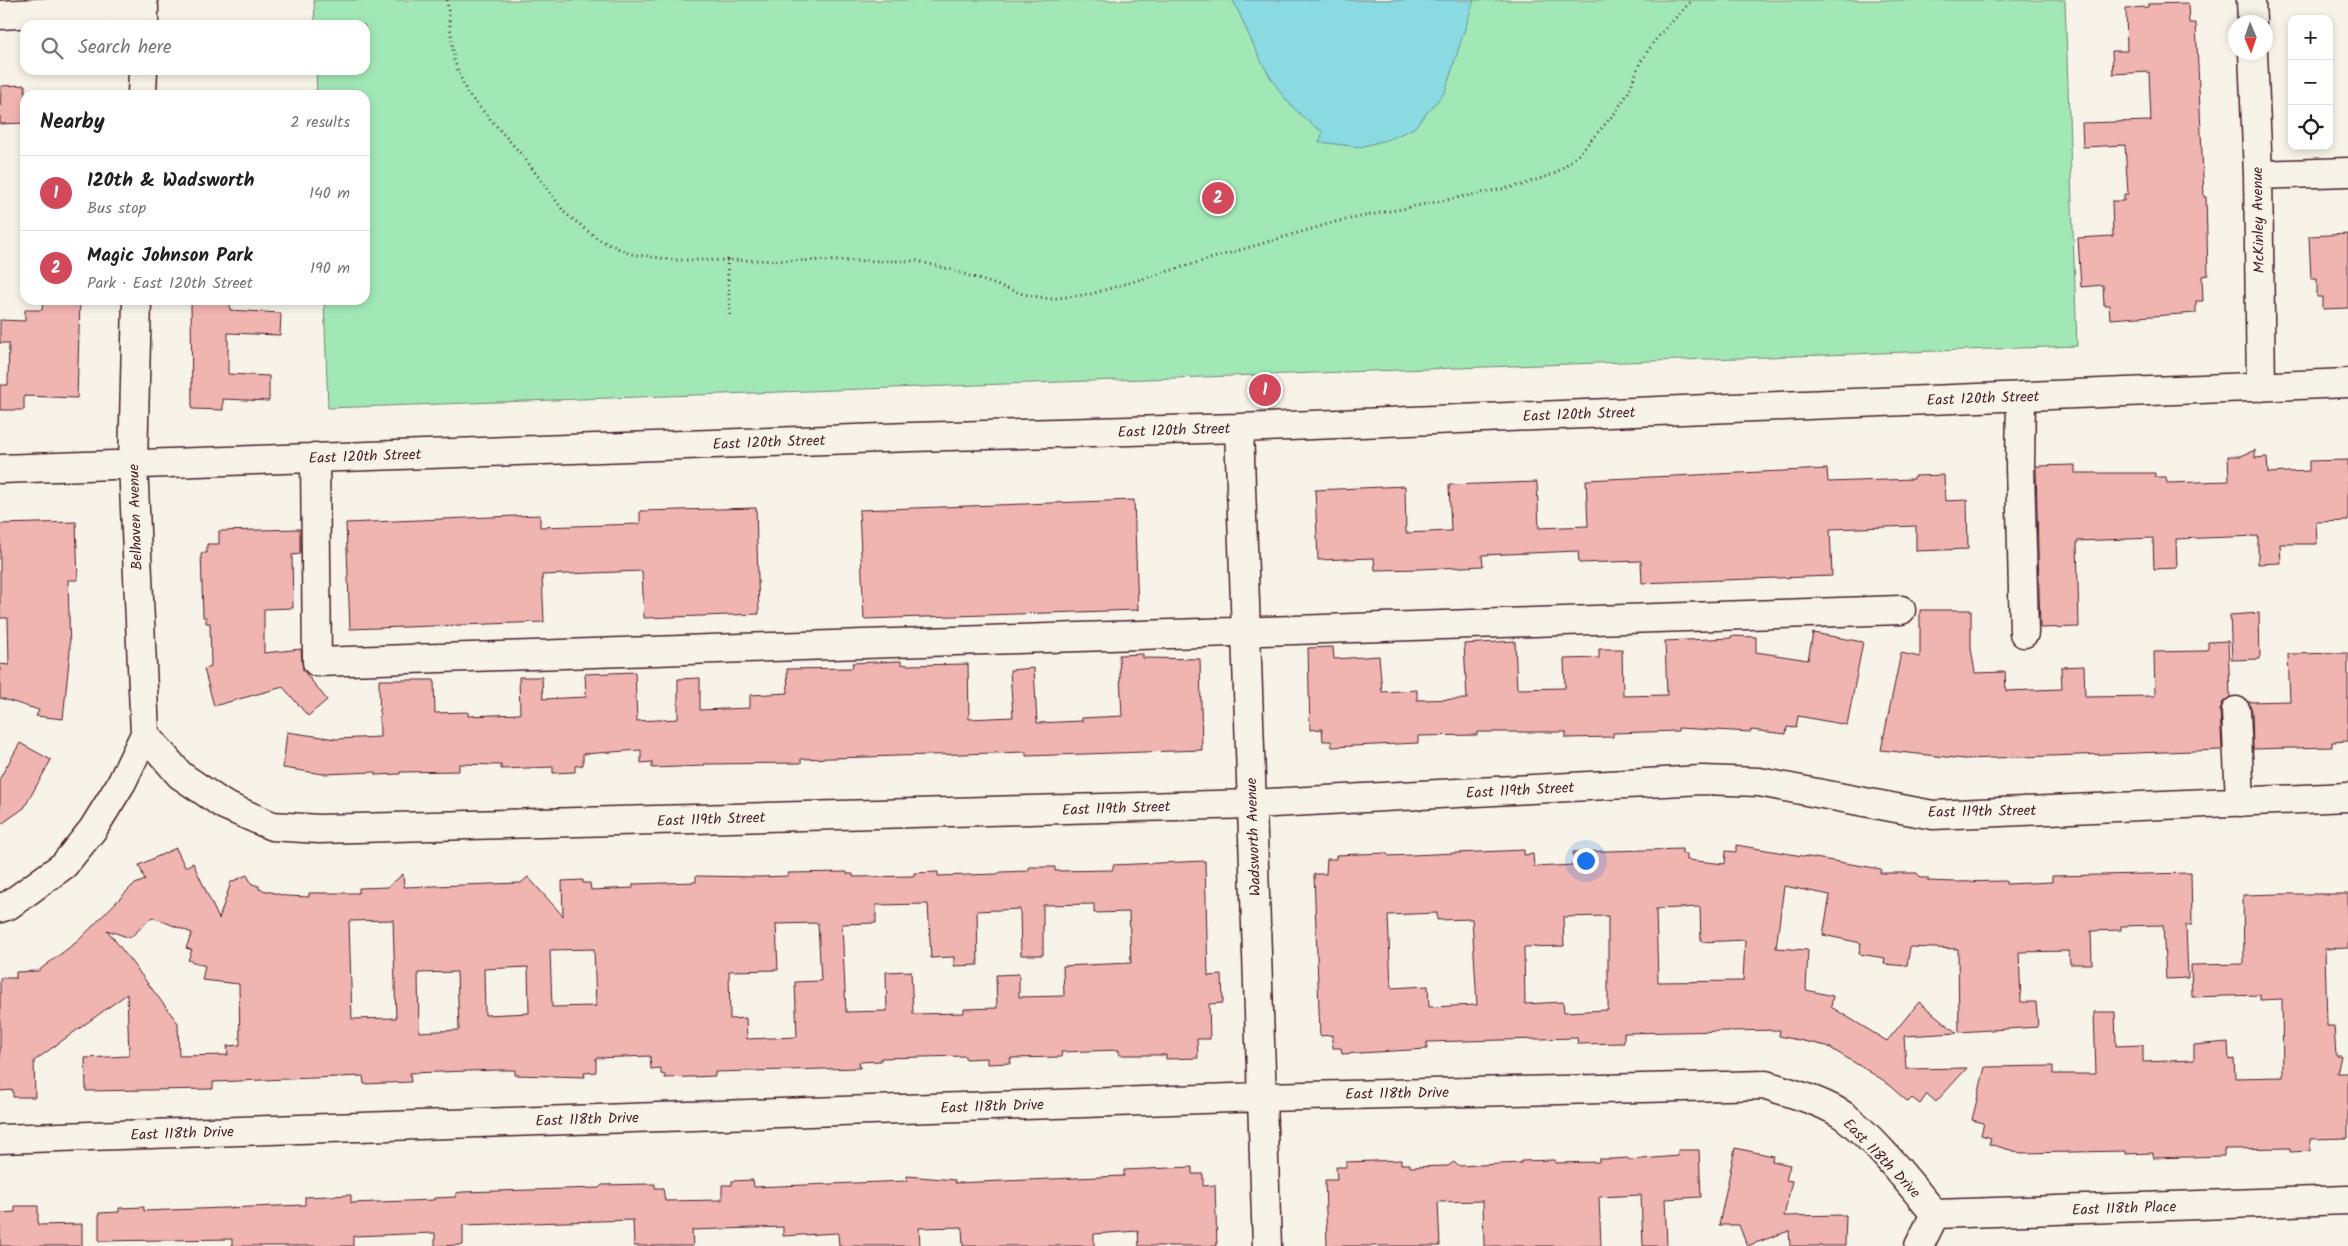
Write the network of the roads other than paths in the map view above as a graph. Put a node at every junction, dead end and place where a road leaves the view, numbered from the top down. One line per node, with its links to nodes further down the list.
1 (2252, 0): 2 (street); 4 (street)
2 (2267, 0)
3 (0, 15): 5 (street)
4 (2252, 15)
5 (144, 16)
6 (2253, 60): 10 (street, McKinley Avenue)
7 (143, 75): 8 (street)
8 (142, 90)
9 (2348, 172): 10 (street)
10 (2258, 175): 13 (street, McKinley Avenue)
11 (136, 305): 17 (street, Belhaven Avenue)
12 (2348, 383): 13 (street, East 120th Street)
13 (2261, 387): 14 (street, East 120th Street)
14 (2021, 396): 15 (street, East 120th Street); 21 (street)
15 (1239, 428): 16 (street, East 120th Street); 20 (street, Wadsworth Avenue)
16 (315, 457): 17 (street, East 120th Street); 20 (street)
17 (133, 463): 18 (street, East 120th Street); 23 (street, Belhaven Avenue)
18 (0, 470)
19 (1901, 610): 20 (street)
20 (1246, 632): 26 (street, Wadsworth Avenue)
21 (2024, 633)
22 (2236, 711): 25 (street)
23 (145, 734): 26 (street, East 119th Street); 27 (street)
24 (2348, 797): 25 (street, East 119th Street)
25 (2240, 802): 26 (street, East 119th Street)
26 (1252, 804): 28 (street, Wadsworth Avenue)
27 (0, 908)
28 (1262, 1097): 29 (street, East 118th Drive); 31 (street, East 118th Drive); 32 (street, Wadsworth Avenue)
29 (0, 1139)
30 (2348, 1200): 31 (street, East 118th Place)
31 (1935, 1214): 33 (street)
32 (1268, 1246)
33 (1919, 1246)

